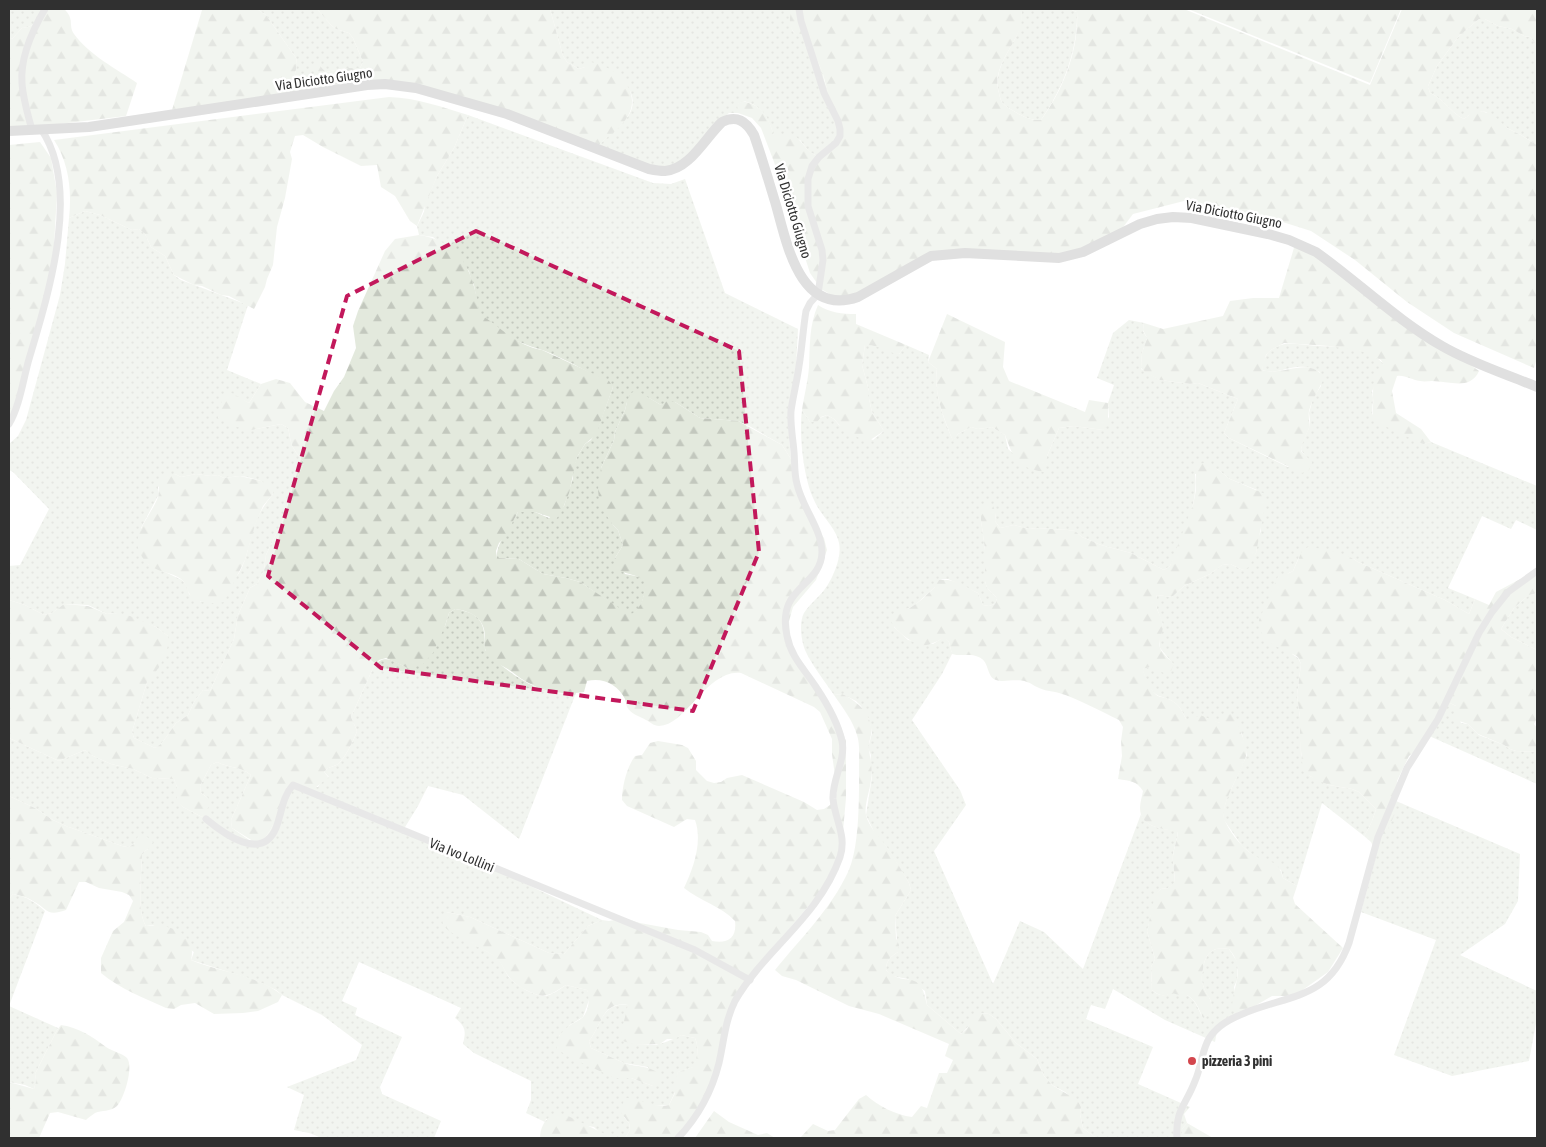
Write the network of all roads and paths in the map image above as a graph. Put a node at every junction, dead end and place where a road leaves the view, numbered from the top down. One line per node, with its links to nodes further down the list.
1 (44, 9): 3 (street)
2 (799, 9): 5 (street)
3 (36, 130): 4 (main road, Via Diciotto Giugno); 5 (main road, Via Diciotto Giugno); 7 (street)
4 (9, 131)
5 (818, 294): 6 (main road, Via Diciotto Giugno); 10 (street)
6 (1537, 386)
7 (9, 424)
8 (1537, 571): 12 (street)
9 (206, 819): 10 (street, Via Ivo Lollini)
10 (750, 980): 11 (street)
11 (678, 1138)
12 (1177, 1138)

